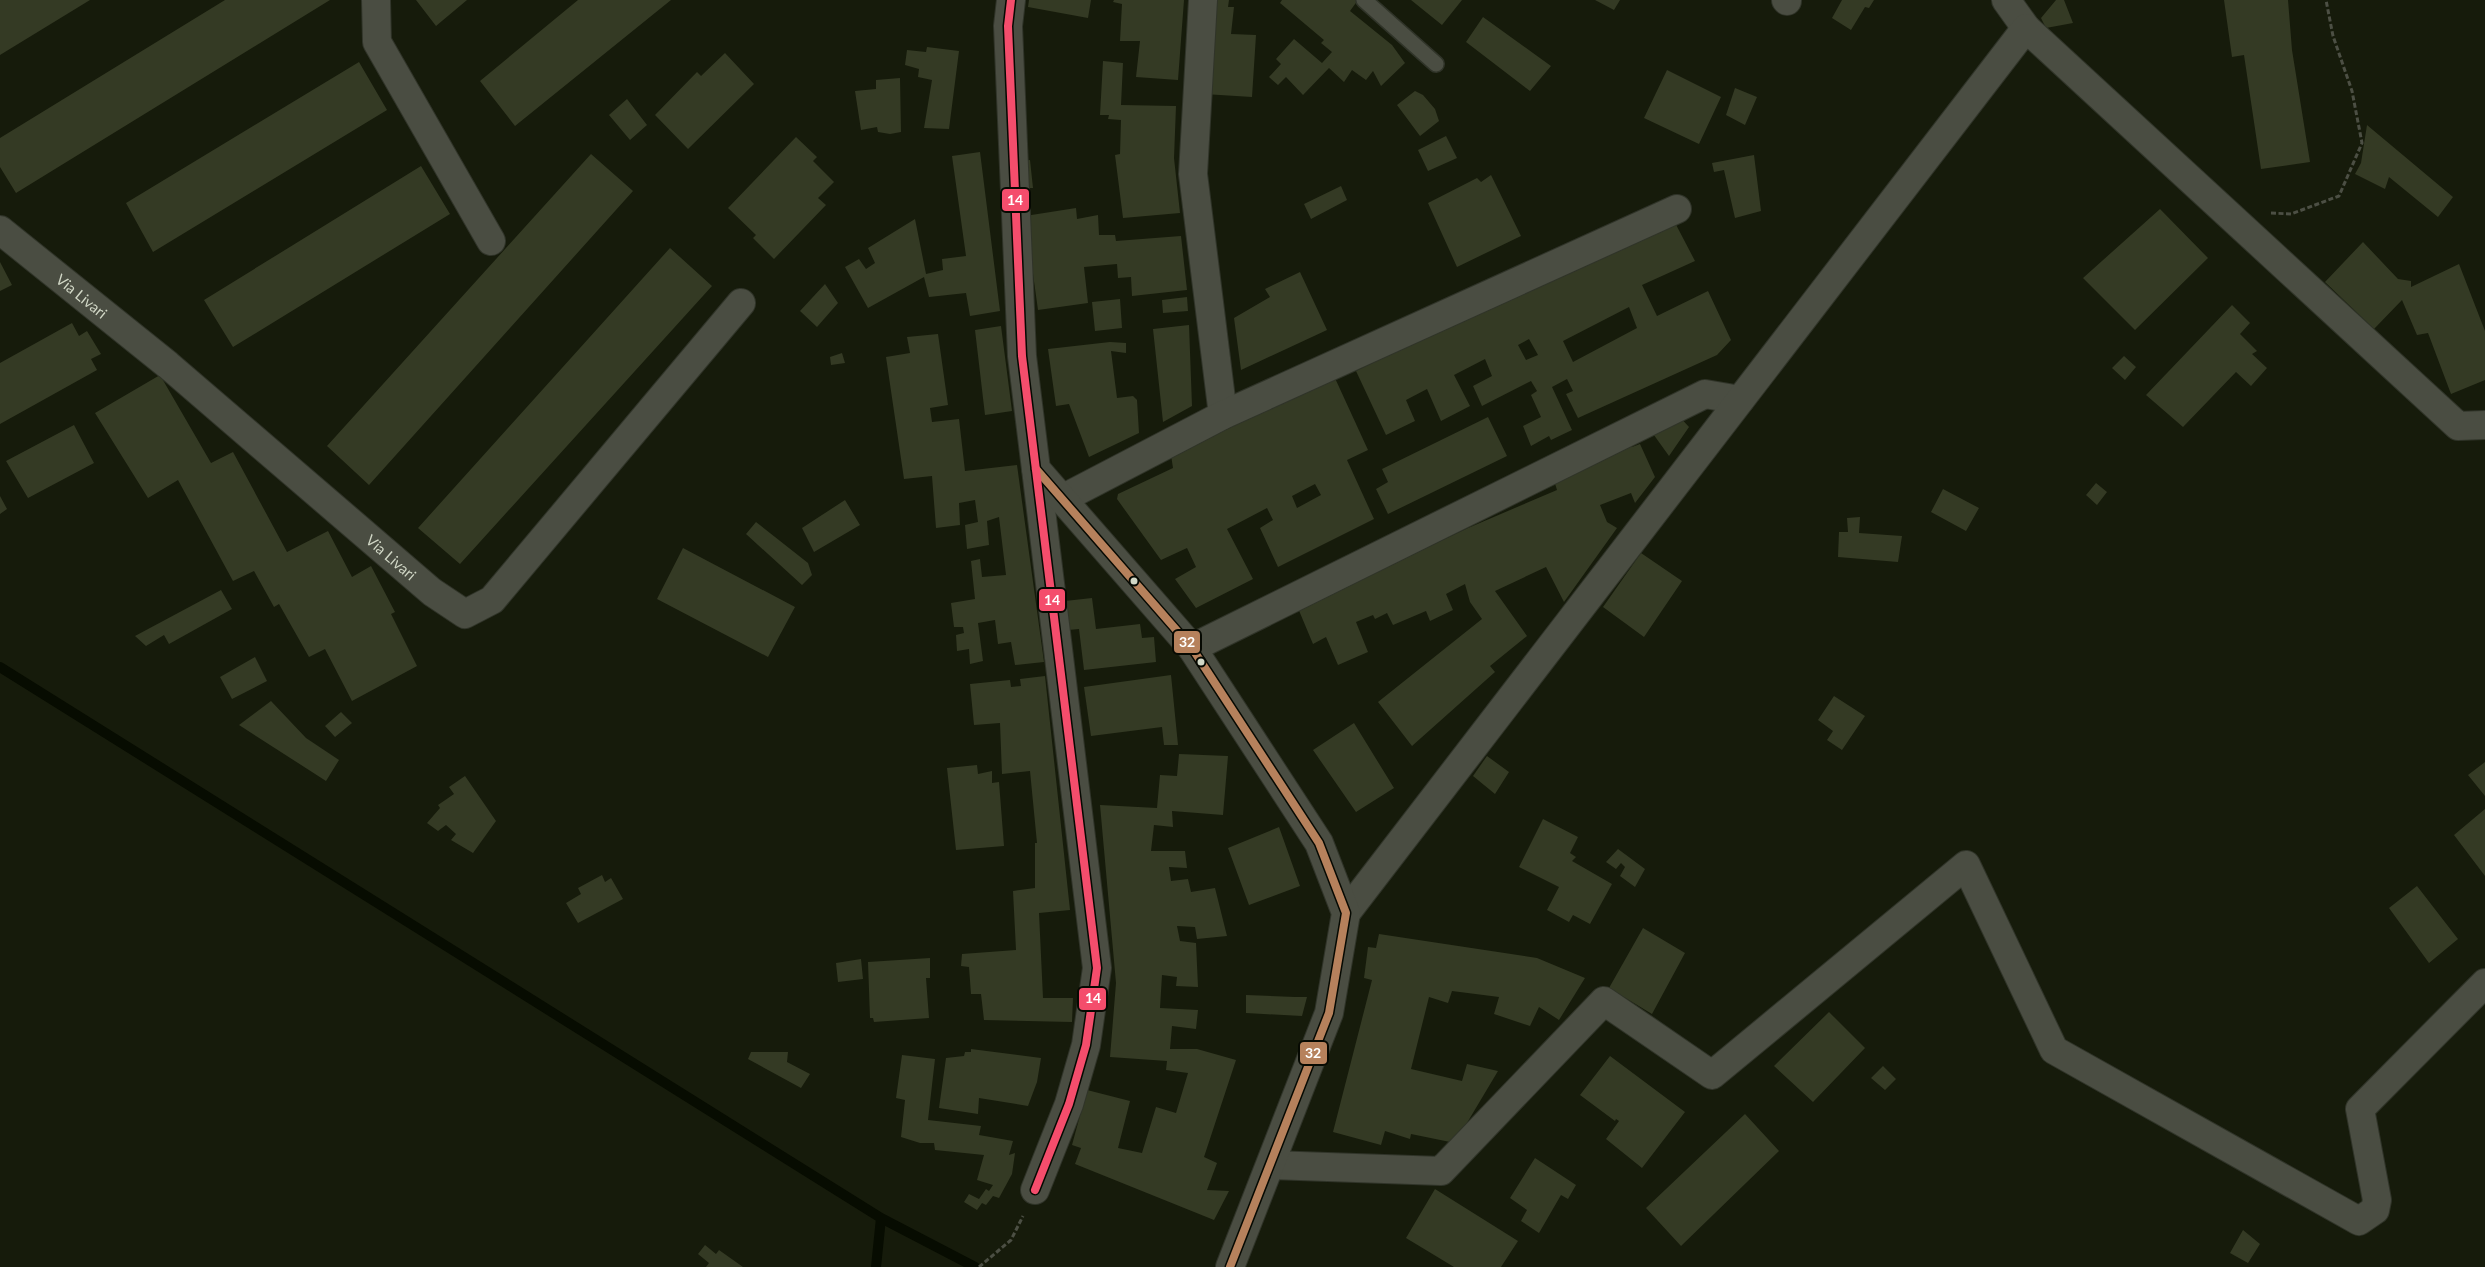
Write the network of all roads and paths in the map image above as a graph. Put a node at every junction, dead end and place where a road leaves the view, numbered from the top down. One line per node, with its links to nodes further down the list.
1 (376, 0): 12 (street)
2 (1011, 0): 17 (street)
3 (1202, 0): 15 (street)
4 (1364, 0): 8 (lane)
5 (2006, 0): 7 (street)
6 (2326, 0): 10 (path)
7 (2026, 28): 10 (street); 14 (street)
8 (1436, 64)
9 (1677, 209): 15 (street)
10 (2224, 211): 16 (street)
11 (0, 230): 13 (street, Via Livari)
12 (491, 241)
13 (741, 303)
14 (1740, 400): 19 (street); 20 (street)
15 (1223, 416): 18 (street)
16 (2485, 425)
17 (1036, 469): 18 (street); 23 (street)
18 (1062, 499): 19 (street)
19 (1192, 648): 20 (street)
20 (1346, 913): 22 (street)
21 (2485, 983): 22 (street)
22 (1271, 1165): 25 (street)
23 (1035, 1190): 24 (path)
24 (979, 1267)
25 (1230, 1267)

